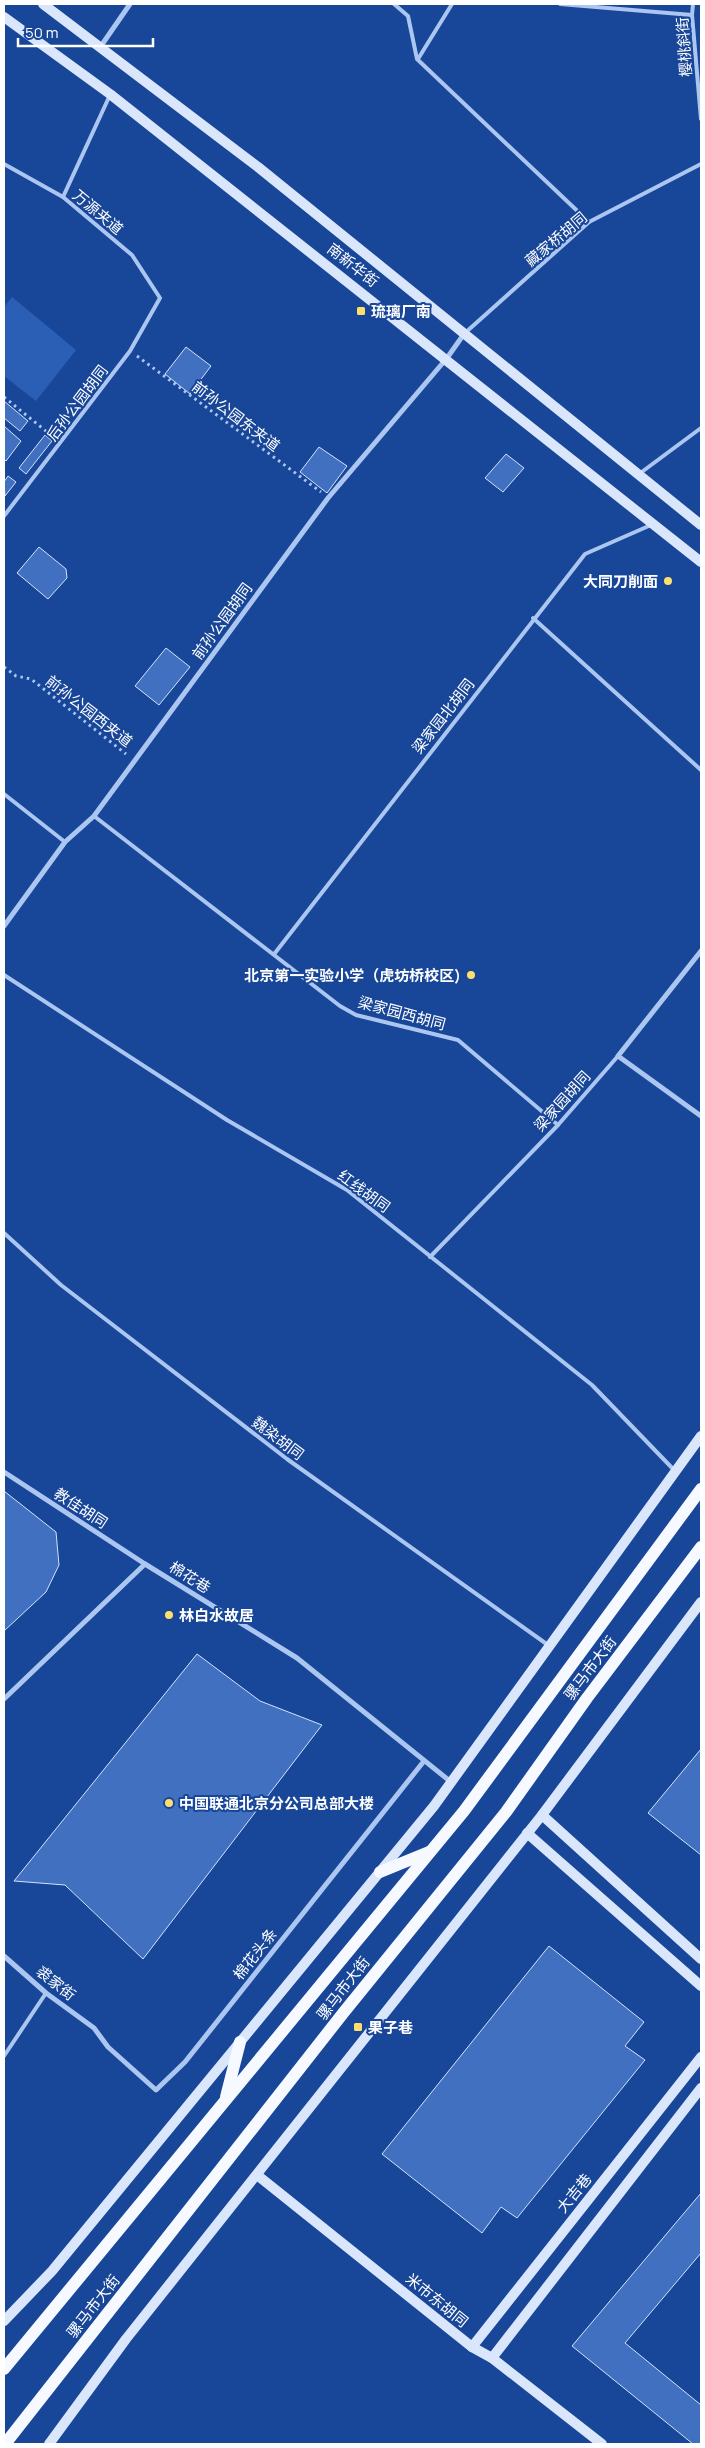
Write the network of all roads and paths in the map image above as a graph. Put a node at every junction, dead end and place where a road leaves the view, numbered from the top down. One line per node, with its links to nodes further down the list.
1 (43, 4): 9 (street, 南新华街)
2 (130, 4): 9 (street)
3 (394, 4): 10 (lane)
4 (452, 4): 10 (lane)
5 (560, 4): 7 (lane)
6 (693, 4): 7 (lane, 樱桃斜街)
7 (692, 15): 12 (lane, 樱桃斜街)
8 (4, 17): 11 (street, 南新华街)
9 (101, 46): 18 (street, 南新华街)
10 (418, 59): 16 (lane)
11 (110, 94): 15 (lane); 20 (street, 南新华街)
12 (701, 119)
13 (4, 164): 15 (lane, 万源夹道)
14 (701, 164): 16 (lane, 藏家桥胡同)
15 (63, 197): 17 (lane, 万源夹道)
16 (589, 222): 18 (lane, 藏家桥胡同)
17 (160, 298): 19 (lane, 后孙公园胡同)
18 (464, 334): 20 (street, 前孙公园胡同); 24 (street, 南新华街)
19 (130, 351): 23 (lane, 后孙公园胡同); 25 (path, 前孙公园东夹道)
20 (447, 358): 25 (street, 前孙公园胡同); 27 (street, 南新华街)
21 (4, 397): 23 (path)
22 (701, 428): 24 (lane)
23 (60, 443): 26 (lane, 后孙公园胡同)
24 (638, 476): 28 (street, 南新华街)
25 (328, 498): 32 (street, 前孙公园胡同)
26 (4, 516)
27 (653, 523): 29 (street, 南新华街); 30 (lane, 梁家园北胡同)
28 (701, 525)
29 (701, 562)
30 (533, 618): 33 (lane); 39 (lane, 梁家园北胡同)
31 (4, 667): 32 (path, 前孙公园西夹道)
32 (134, 761): 35 (street, 前孙公园胡同)
33 (701, 770)
34 (4, 794): 36 (lane)
35 (94, 816): 36 (street, 前孙公园胡同); 39 (lane, 梁家园西胡同)
36 (65, 842): 37 (street, 前孙公园胡同)
37 (4, 926)
38 (701, 952): 41 (street, 梁家园胡同)
39 (274, 953): 43 (lane, 梁家园西胡同)
40 (4, 975): 45 (lane, 红线胡同)
41 (618, 1056): 42 (street); 43 (lane, 梁家园胡同)
42 (701, 1116)
43 (558, 1125): 45 (lane, 梁家园胡同)
44 (4, 1233): 53 (lane, 魏染胡同)
45 (430, 1257): 48 (lane, 红线胡同)
46 (701, 1436): 48 (street)
47 (4, 1472): 51 (street, 教佳胡同)
48 (675, 1472): 53 (street)
49 (701, 1489): 59 (main road, 骡马市大街)
50 (701, 1547): 76 (main road, 骡马市大街)
51 (145, 1564): 54 (street); 55 (street, 棉花巷)
52 (701, 1602): 57 (street)
53 (550, 1646): 56 (street)
54 (4, 1700)
55 (424, 1761): 56 (street, 棉花巷); 65 (street, 棉花头条)
56 (451, 1782): 60 (street)
57 (542, 1815): 58 (street); 62 (street)
58 (527, 1832): 63 (street); 71 (street)
59 (431, 1851): 60 (main road); 70 (main road, 骡马市大街)
60 (380, 1872): 66 (street)
61 (4, 1956): 64 (street, 裘家街)
62 (701, 1959)
63 (701, 1986)
64 (46, 1993): 65 (street, 裘家街); 67 (lane)
65 (94, 2028)
66 (240, 2042): 70 (main road); 72 (street)
67 (4, 2056)
68 (701, 2057): 73 (street, 大吉巷)
69 (701, 2088): 74 (street)
70 (225, 2101): 75 (main road, 骡马市大街)
71 (257, 2175): 73 (street, 米市东胡同); 77 (street)
72 (4, 2321)
73 (472, 2347): 74 (street, 米市东胡同)
74 (492, 2358): 78 (street, 米市东胡同)
75 (4, 2368)
76 (5, 2444)
77 (49, 2444)
78 (602, 2444)

